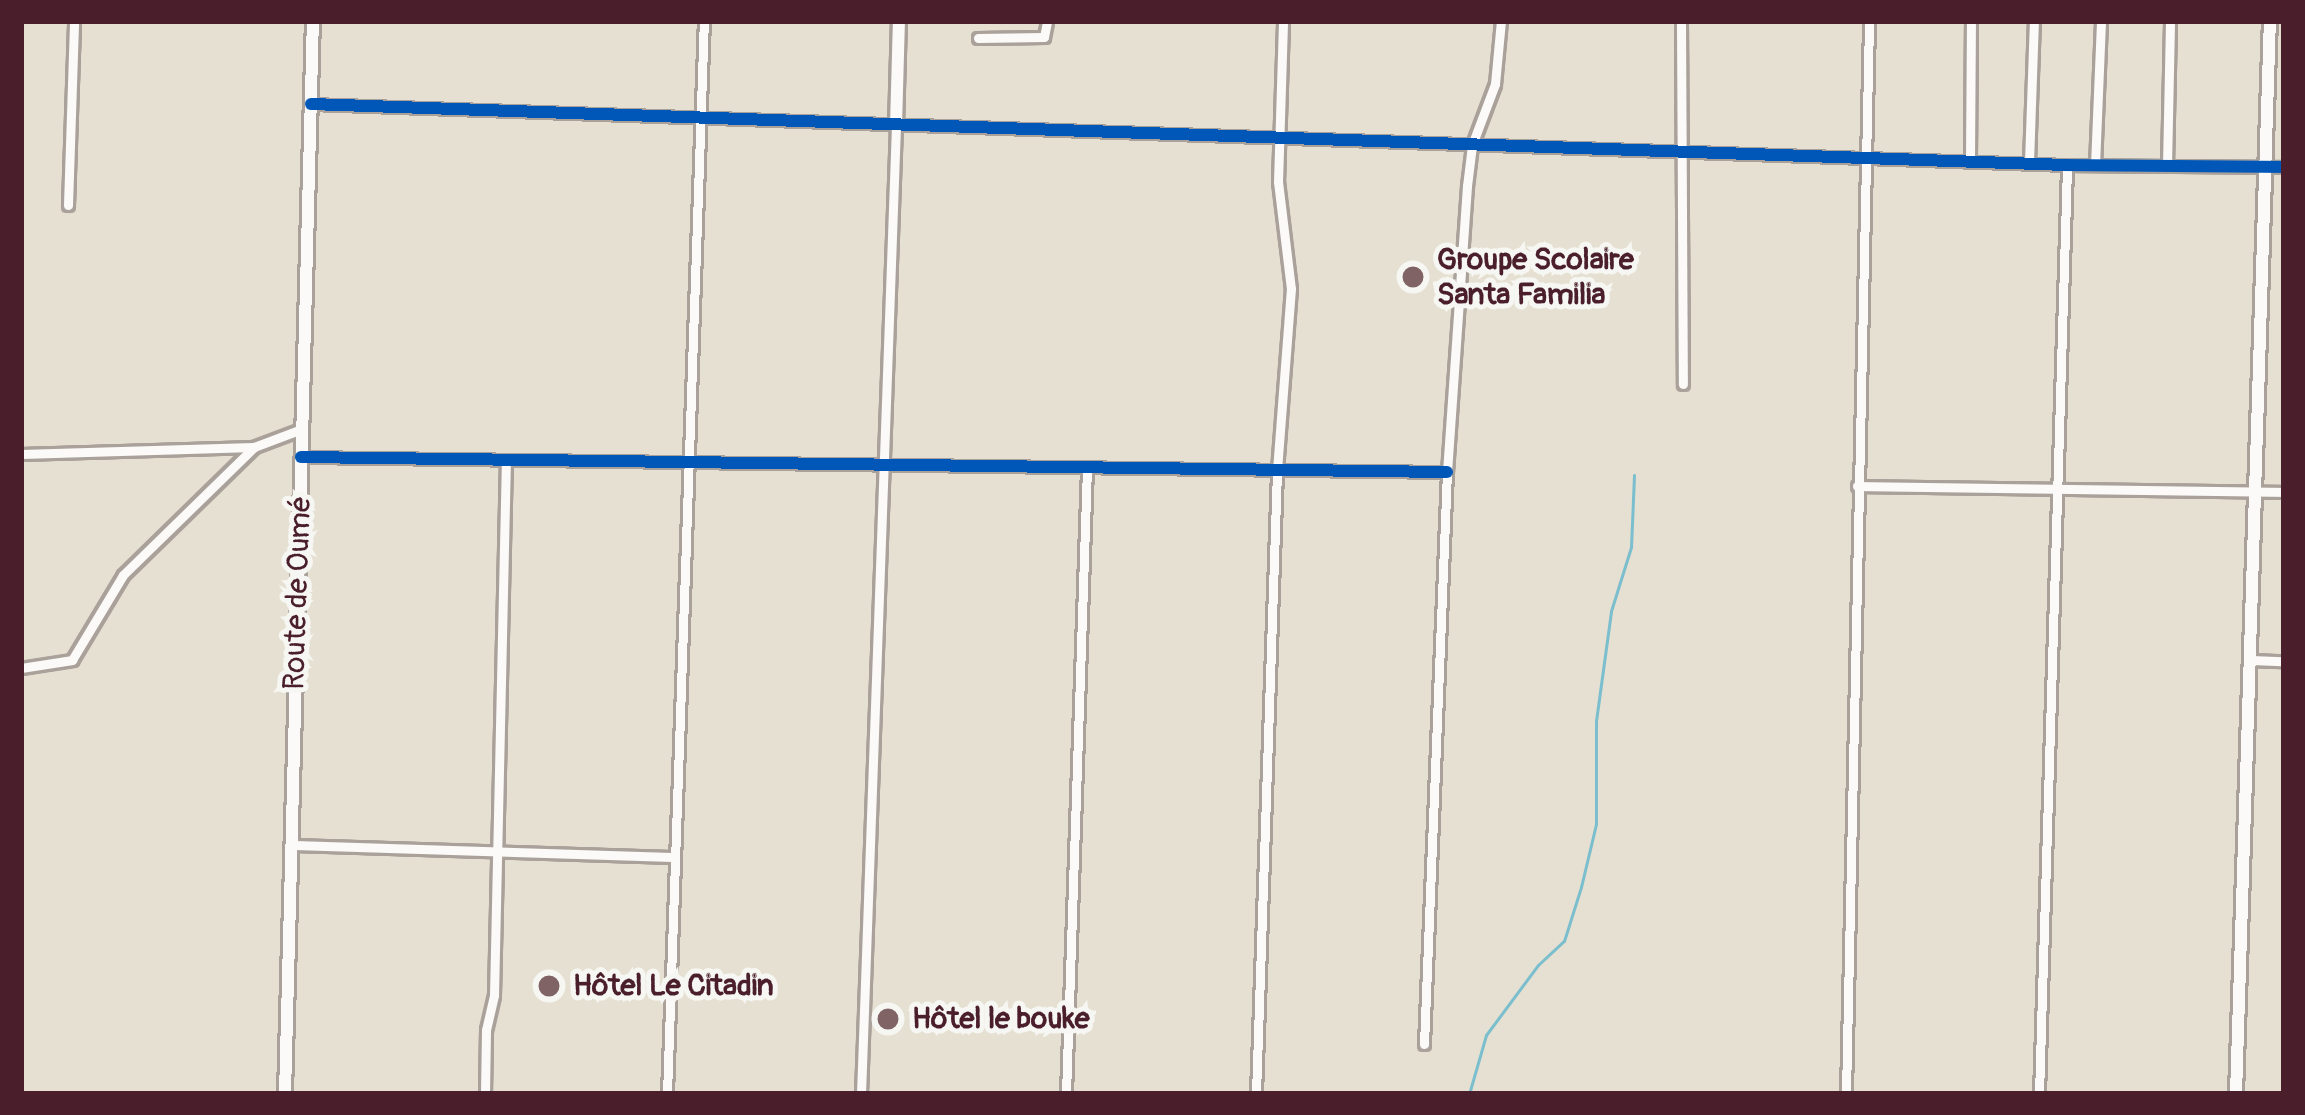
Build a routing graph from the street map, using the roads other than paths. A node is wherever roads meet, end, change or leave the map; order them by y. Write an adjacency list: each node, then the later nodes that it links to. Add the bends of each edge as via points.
1 (74, 21): 30 (street)
2 (313, 21): 16 (street, Route de Oumé)
3 (704, 21): 17 (street)
4 (899, 21): 18 (street)
5 (1047, 21): 15 (street, via 1044,37)
6 (1283, 21): 19 (street)
7 (1501, 21): 20 (street, via 1495,84)
8 (1681, 21): 21 (street)
9 (1869, 21): 22 (street)
10 (1971, 21): 23 (street)
11 (2035, 21): 24 (street)
12 (2101, 21): 26 (street)
13 (2170, 21): 27 (street)
14 (2270, 21): 28 (street)
15 (978, 38)
16 (311, 104): 17 (street); 32 (street, Route de Oumé)
17 (703, 120): 18 (street); 37 (street)
18 (896, 126): 19 (street); 38 (street)
19 (1279, 137): 20 (street); 40 (street, via 1291,290)
20 (1472, 145): 21 (street); 41 (street)
21 (1678, 149): 22 (street); 31 (street)
22 (1865, 154): 23 (street); 42 (street)
23 (1970, 160): 24 (street)
24 (2029, 162): 25 (street)
25 (2068, 165): 26 (street); 43 (street)
26 (2095, 165): 27 (street)
27 (2167, 166): 28 (street)
28 (2265, 167): 29 (street); 44 (street)
29 (2284, 167)
30 (68, 205)
31 (1683, 384)
32 (302, 429): 33 (street); 35 (street, Route de Oumé)
33 (254, 447): 34 (street); 48 (street, via 123,575 72,660)
34 (21, 454)
35 (302, 458): 36 (street); 49 (street, Route de Oumé)
36 (506, 460): 37 (street); 50 (street)
37 (690, 462): 38 (street); 51 (street)
38 (884, 465): 39 (street); 56 (street)
39 (1087, 467): 40 (street); 57 (street)
40 (1276, 470): 41 (street); 58 (street)
41 (1447, 472): 52 (street)
42 (1857, 486): 43 (street); 59 (street)
43 (2058, 489): 44 (street); 60 (street)
44 (2254, 492): 45 (street); 46 (street)
45 (2284, 492)
46 (2249, 660): 47 (street); 61 (street)
47 (2284, 661)
48 (21, 668)
49 (291, 845): 50 (street); 53 (street, Route de Oumé)
50 (498, 851): 51 (street); 54 (street)
51 (676, 856): 55 (street)
52 (1424, 1044)
53 (285, 1094)
54 (485, 1094)
55 (667, 1094)
56 (861, 1094)
57 (1066, 1094)
58 (1256, 1094)
59 (1846, 1094)
60 (2038, 1094)
61 (2236, 1094)

